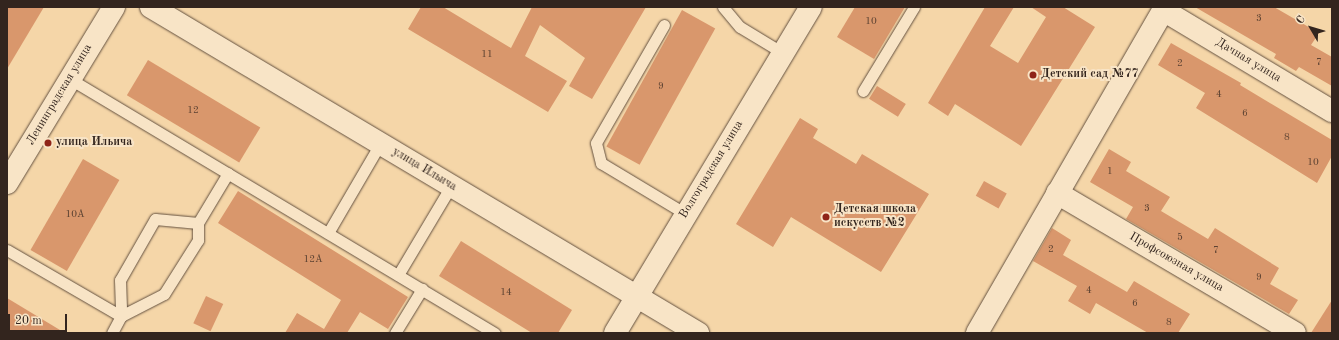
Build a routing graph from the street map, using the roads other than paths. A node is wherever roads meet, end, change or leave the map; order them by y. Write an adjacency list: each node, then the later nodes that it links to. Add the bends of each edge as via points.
1 (114, 7): 9 (street, Ленинградская улица)
2 (151, 7): 12 (street, улица Ильича)
3 (723, 7): 8 (lane, via 740,27)
4 (811, 7): 8 (street, Волгоградская улица)
5 (914, 7): 10 (lane)
6 (1164, 9): 11 (street, Дачная улица); 16 (street)
7 (664, 25): 17 (lane, via 596,143 601,163)
8 (783, 53): 17 (street, Волгоградская улица)
9 (70, 79): 13 (lane); 14 (street, Ленинградская улица)
10 (863, 91)
11 (1332, 111)
12 (380, 144): 15 (street, улица Ильича); 19 (lane)
13 (228, 173): 18 (lane); 19 (lane)
14 (7, 183)
15 (451, 186): 21 (lane); 23 (street, улица Ильича)
16 (1057, 193): 30 (street); 31 (street, Профсоюзная улица)
17 (686, 214): 23 (street, Волгоградская улица)
18 (198, 223): 24 (lane, via 198,240 164,294); 24 (lane, via 155,219 120,280)
19 (328, 233): 21 (lane)
20 (7, 250): 24 (lane)
21 (398, 275): 22 (lane)
22 (422, 289): 26 (lane); 27 (lane)
23 (636, 296): 28 (street, Волгоградская улица); 29 (street, улица Ильича)
24 (121, 316): 25 (lane)
25 (112, 333)
26 (395, 333)
27 (495, 333)
28 (614, 333)
29 (698, 333)
30 (976, 333)
31 (1295, 333)

